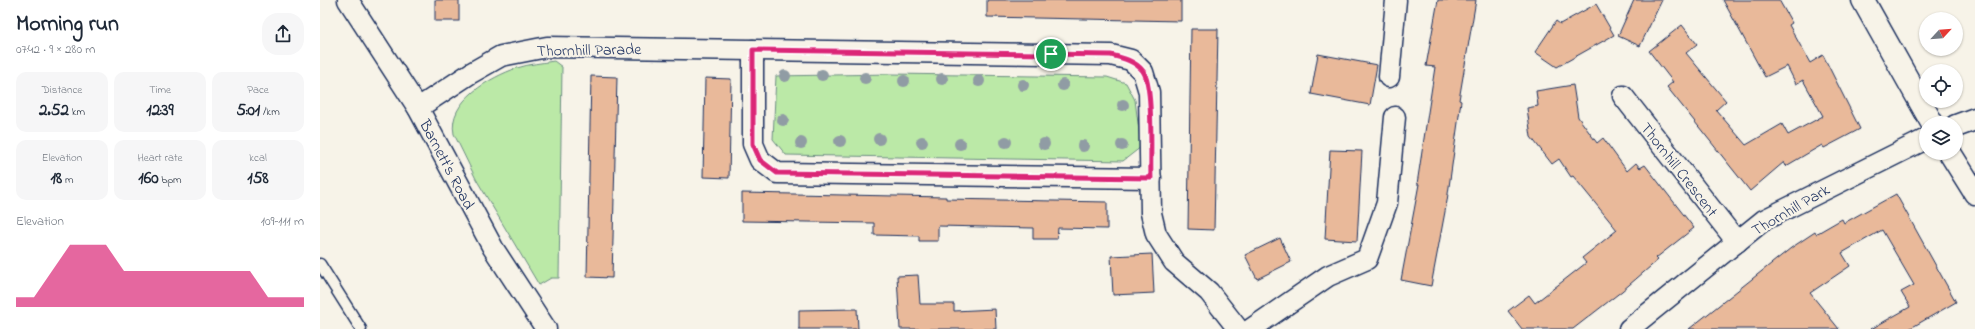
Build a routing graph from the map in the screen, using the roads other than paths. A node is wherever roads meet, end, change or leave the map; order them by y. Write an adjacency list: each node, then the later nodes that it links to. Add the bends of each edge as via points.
1 (348, 0): 7 (street, Barnett's Road)
2 (1396, 0): 5 (street)
3 (1863, 0): 8 (main road)
4 (753, 50): 7 (street, Thornhill Parade, via 547,47 501,56); 14 (street, Thornhill Parade, via 1111,55 1131,60 1143,72 1149,92); 14 (street, via 753,144 760,160 777,173)
5 (1389, 77)
6 (1623, 96): 16 (street, Thornhill Crescent)
7 (418, 108): 19 (street, Barnett's Road, via 493,248)
8 (1928, 116)
9 (1395, 118): 21 (street, via 1387,203 1367,259 1328,276)
10 (1975, 119): 11 (main road)
11 (1963, 123)
12 (1919, 142): 16 (street, Thornhill Park, via 1764,220)
13 (1954, 160): 15 (main road)
14 (1151, 178): 20 (street, Thornhill Parade, via 1151,213 1156,234 1174,262 1209,292)
15 (1975, 192)
16 (1737, 242): 22 (street, Thornhill Park)
17 (320, 264): 18 (lane)
18 (361, 329)
19 (546, 329)
20 (1238, 329)
21 (1251, 329)
22 (1629, 329)

